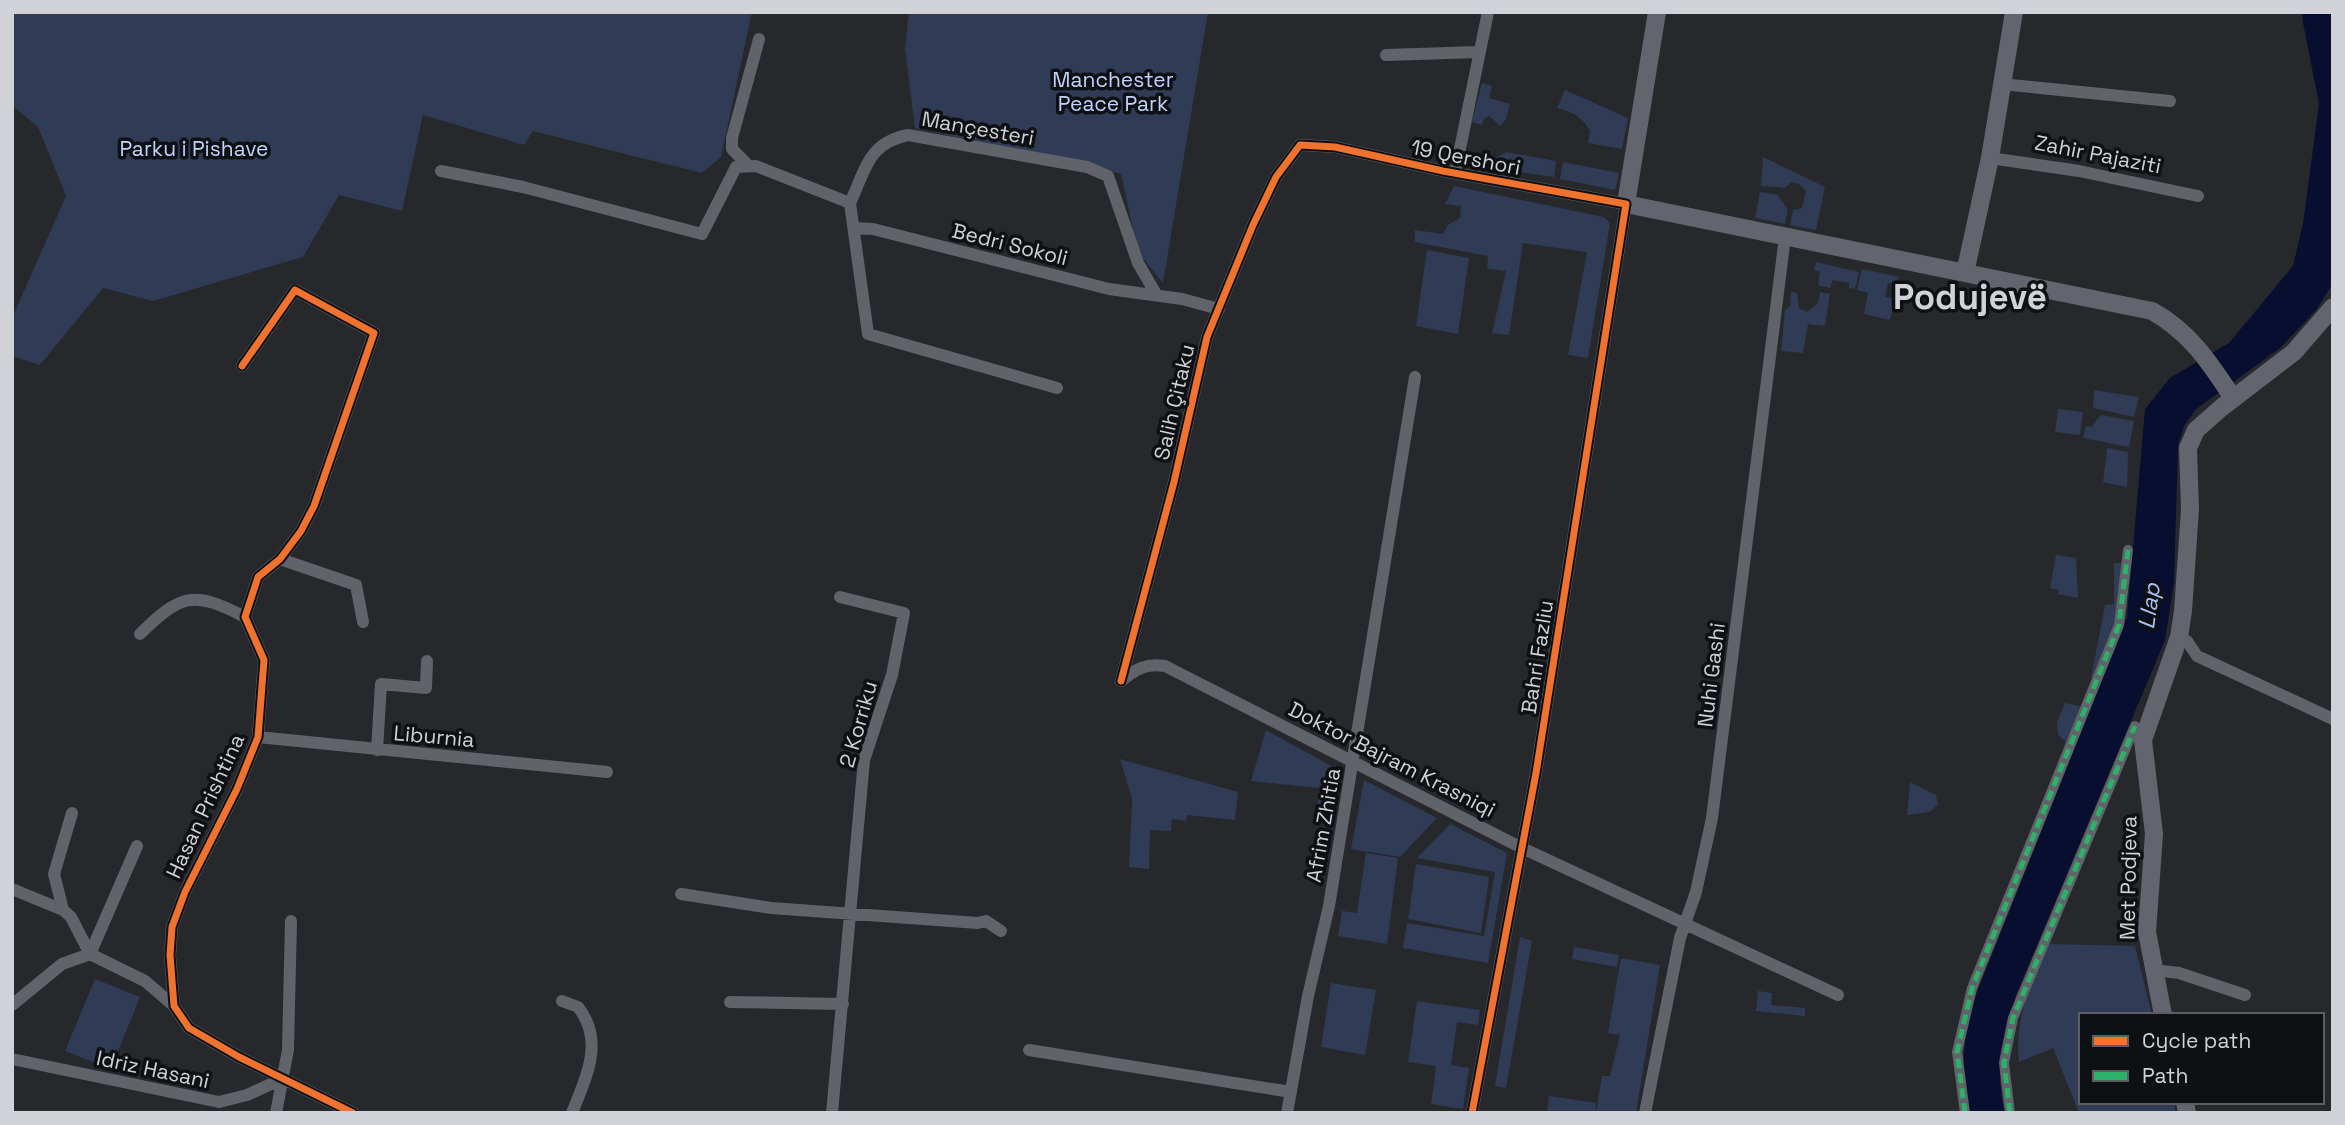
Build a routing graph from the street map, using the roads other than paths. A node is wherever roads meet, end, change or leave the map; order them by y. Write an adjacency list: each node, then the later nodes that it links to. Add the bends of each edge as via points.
1 (1488, 12): 5 (street)
2 (1657, 12): 16 (main road)
3 (2014, 12): 7 (main road)
4 (759, 39): 11 (street, via 732,138 732,149)
5 (1478, 52): 6 (street); 13 (street)
6 (1386, 55)
7 (2001, 84): 8 (street); 10 (main road)
8 (2170, 101)
9 (1300, 145): 13 (street, 19 Qershori, via 1325,145); 22 (street, Salih Çitaku, via 1276,177 1252,225)
10 (1990, 158): 14 (street, Zahir Pajaziti); 19 (main road)
11 (749, 166): 12 (street, via 736,167 702,234 523,187); 15 (street)
12 (441, 171)
13 (1455, 173): 16 (street, 19 Qershori)
14 (2198, 196)
15 (850, 203): 17 (street); 20 (street, Mançesteri, via 878,147 888,139 908,135 1087,167 1108,176 1138,263)
16 (1626, 205): 18 (main road, 19 Qershori); 44 (street, Bahri Fazliu)
17 (854, 228): 20 (street, Bedri Sokoli, via 1109,289); 25 (street, via 868,334)
18 (1785, 237): 19 (main road, 19 Qershori); 50 (street, Nuhi Gashi, via 1712,818)
19 (1965, 273): 26 (main road, 19 Qershori, via 2152,311 2182,330)
20 (1156, 294): 22 (street)
21 (2333, 307): 26 (main road, Met Podjeva, via 2294,352)
22 (1219, 309): 35 (street, Salih Çitaku, via 1192,392 1174,482)
23 (242, 366): 28 (street, via 295,290 374,334 314,506)
24 (1415, 377): 40 (street, Afrim Zhitia)
25 (1057, 388)
26 (2229, 393): 33 (main road, Met Podjeva, via 2196,430 2188,448 2187,580)
27 (2128, 550): 73 (street, via 2119,625 1972,988 1957,1052)
28 (280, 559): 30 (street, via 258,577); 31 (street, via 356,584)
29 (840, 597): 48 (street, 2 Korriku, via 904,613 892,675 864,760)
30 (245, 617): 32 (street, via 212,600 182,601); 38 (street, Hasan Prishtina, via 264,660)
31 (363, 622)
32 (140, 634)
33 (2179, 637): 36 (street, via 2197,656); 53 (main road, Met Podjeva, via 2143,740 2153,809 2147,932)
34 (427, 661): 39 (street, via 426,688 381,684)
35 (1121, 681): 40 (street, Doktor Bajram Krasniqi, via 1138,668 1165,666)
36 (2333, 719)
37 (2135, 726): 74 (street, via 2013,1018 2004,1063)
38 (258, 737): 39 (street, Liburnia); 60 (street, Hasan Prishtina, via 172,927)
39 (377, 750): 41 (street, Liburnia)
40 (1353, 763): 44 (street, Doktor Bajram Krasniqi); 65 (street, Afrim Zhitia)
41 (607, 772)
42 (72, 813): 47 (street, via 54,874)
43 (137, 846): 52 (street)
44 (1522, 848): 50 (street, Doktor Bajram Krasniqi); 71 (street, Bahri Fazliu)
45 (12, 890): 47 (street)
46 (681, 894): 48 (street, via 771,908)
47 (63, 910): 52 (street)
48 (849, 912): 51 (street, via 986,921); 58 (street, 2 Korriku)
49 (291, 922): 64 (street, via 288,1050)
50 (1686, 922): 54 (street, Doktor Bajram Krasniqi); 72 (street, Nuhi Gashi)
51 (1001, 931)
52 (90, 954): 59 (street, via 62,964); 60 (street, via 145,981)
53 (2152, 970): 55 (street, via 2179,973); 61 (main road, Met Podjeva)
54 (1838, 995)
55 (2245, 995)
56 (562, 1001): 68 (street, via 578,1007 593,1032 590,1068)
57 (730, 1002): 58 (street)
58 (843, 1004): 69 (street, 2 Korriku)
59 (12, 1005)
60 (174, 1006): 64 (street, via 188,1028)
61 (2163, 1013)
62 (1029, 1050): 65 (street)
63 (12, 1059): 64 (street, Idriz Hasani, via 219,1102)
64 (282, 1079): 66 (street); 67 (street)
65 (1290, 1092): 70 (street, Afrim Zhitia)
66 (276, 1113)
67 (352, 1113)
68 (572, 1113)
69 (832, 1113)
70 (1287, 1113)
71 (1472, 1113)
72 (1645, 1113)
73 (1965, 1113)
74 (2010, 1113)

